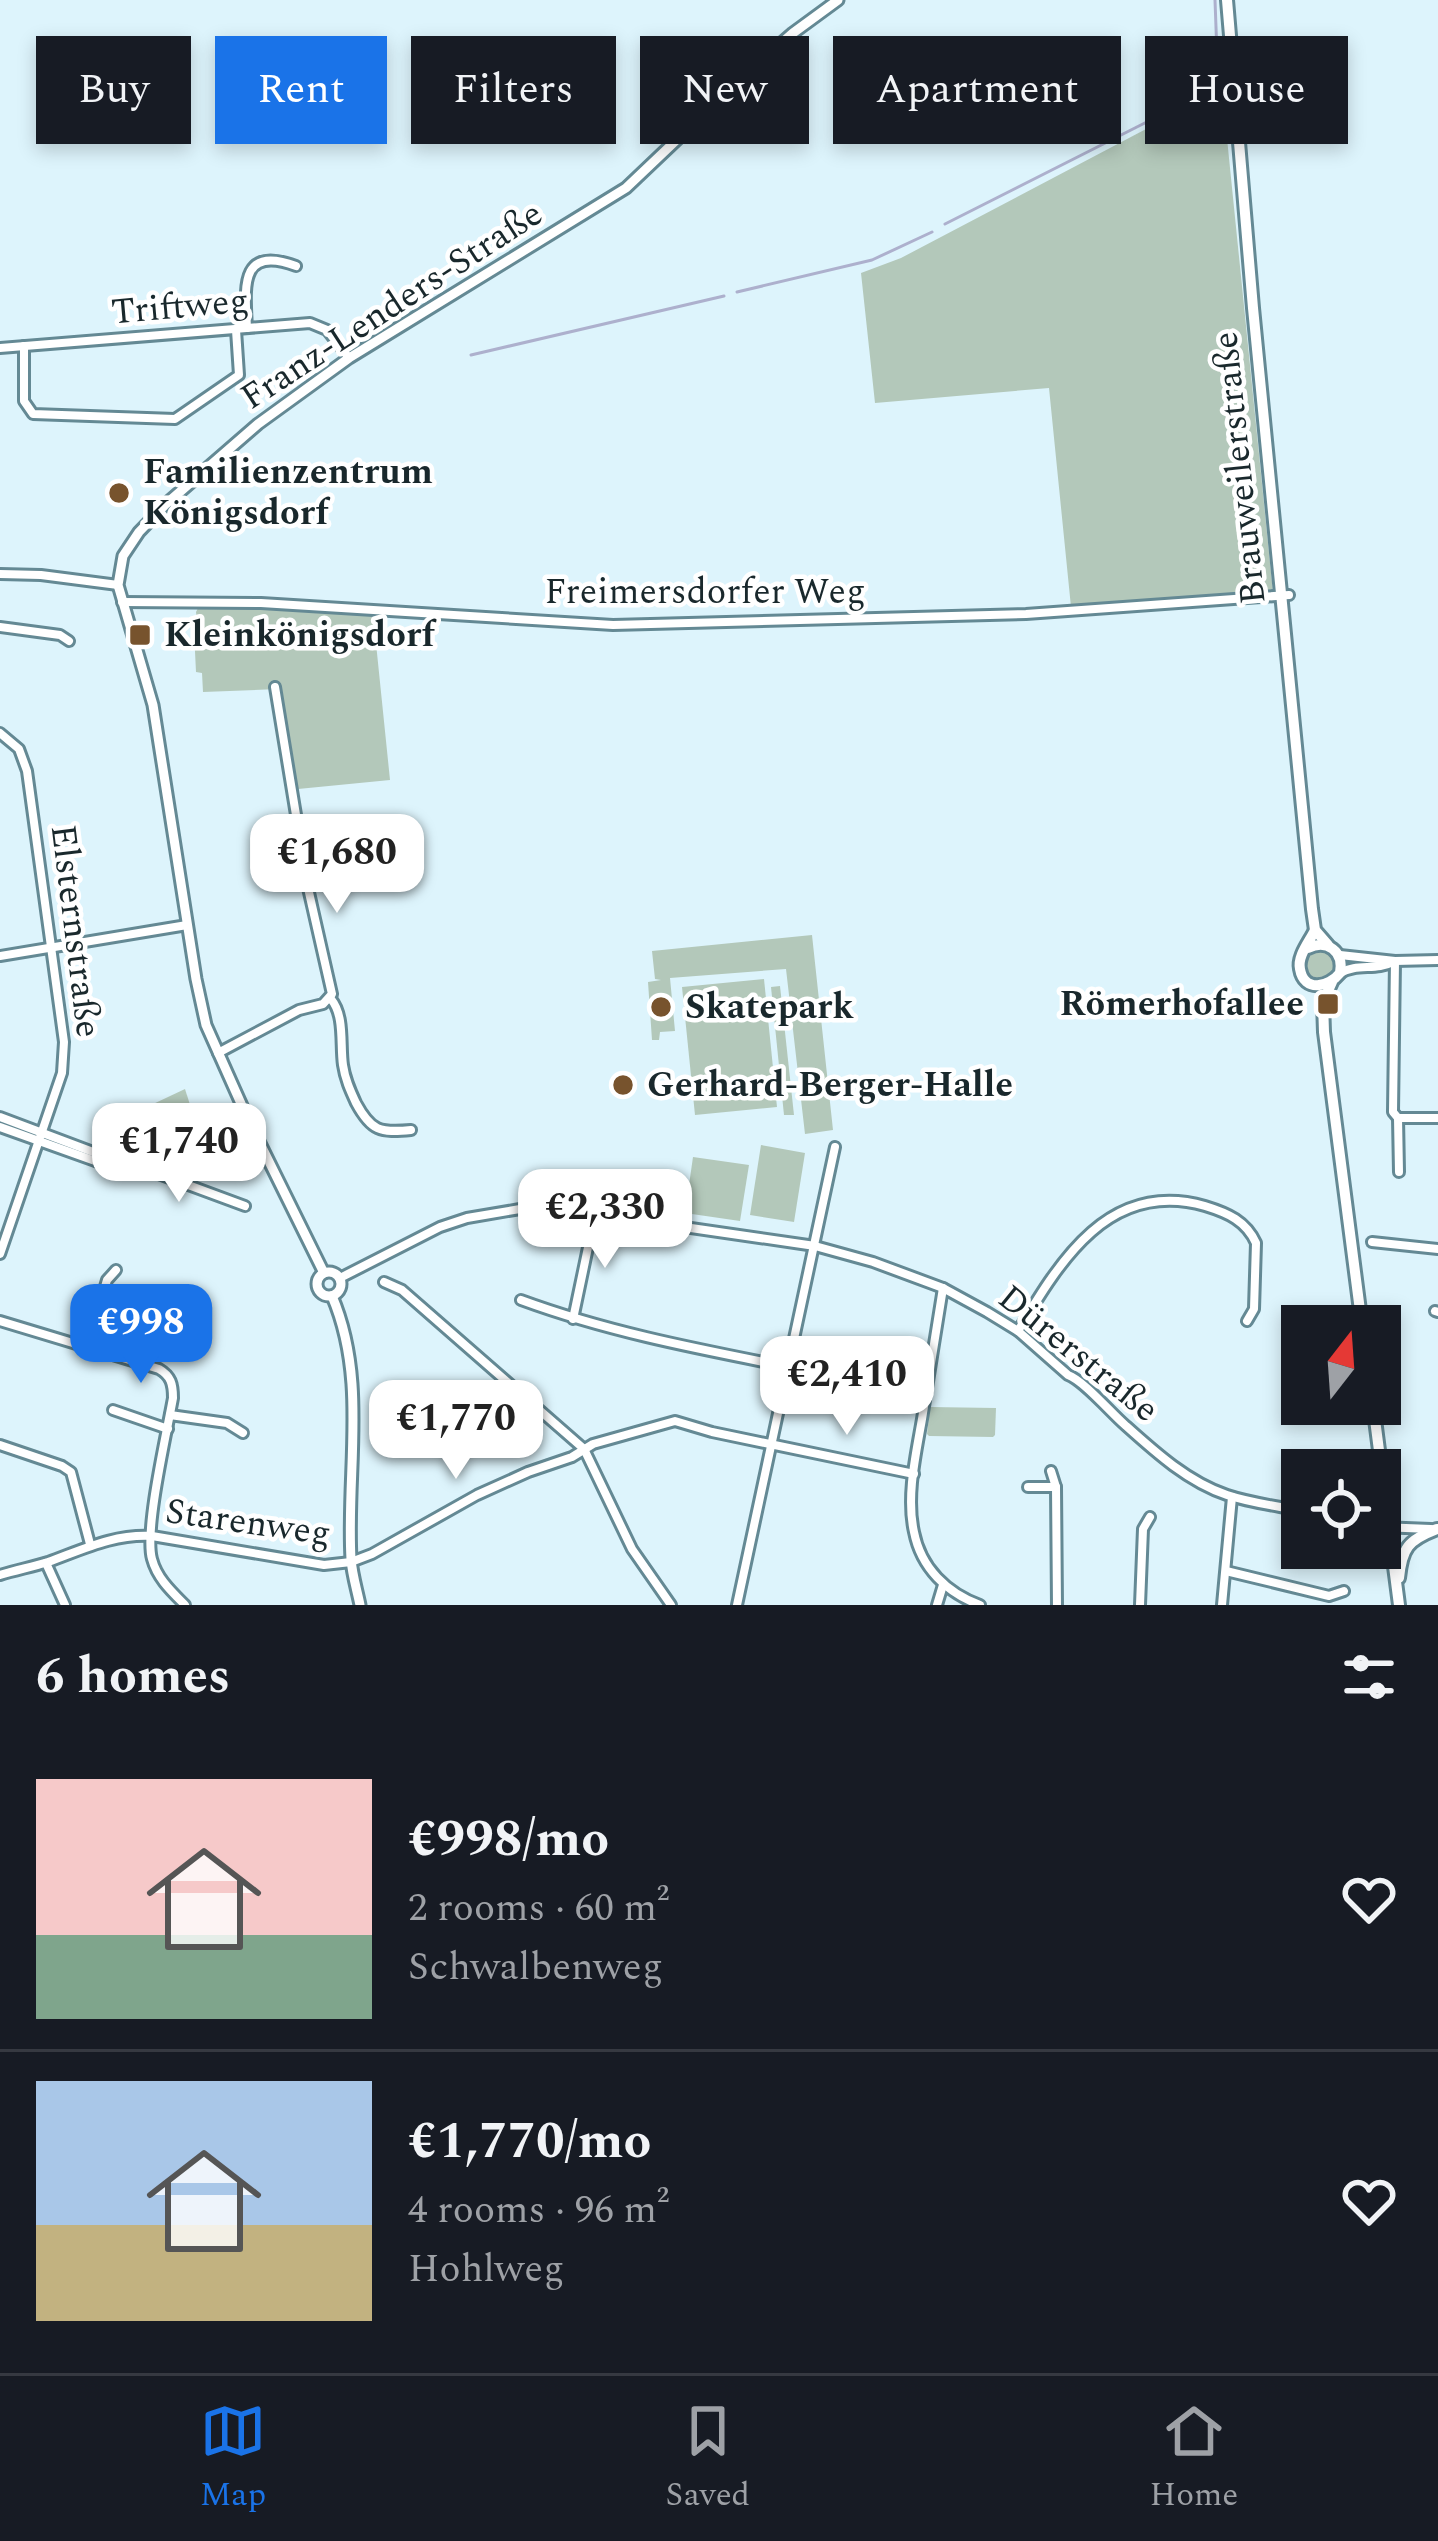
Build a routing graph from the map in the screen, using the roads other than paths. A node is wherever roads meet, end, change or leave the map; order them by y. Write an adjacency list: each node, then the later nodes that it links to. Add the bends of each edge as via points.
1 (838, 0): 8 (street, Franz-Lenders-Straße, via 626,188)
2 (1227, 0): 11 (main road, Brauweilerstraße)
3 (296, 266): 4 (street, via 269,261 248,271)
4 (247, 328): 5 (street, Triftweg); 8 (street, Triftweg, via 318,325)
5 (236, 331): 6 (street, Triftweg); 6 (street, via 236,379 175,419 33,414 24,401)
6 (24, 346): 7 (street, Triftweg)
7 (0, 348)
8 (349, 358): 10 (street, Franz-Lenders-Straße, via 166,505 127,546)
9 (0, 574): 10 (street)
10 (118, 585): 12 (street)
11 (1286, 595): 12 (street, Freimersdorfer Weg, via 1026,614 613,625); 18 (main road, Brauweilerstraße)
12 (121, 602): 17 (street, via 153,705)
13 (0, 626): 14 (street)
14 (69, 640)
15 (274, 687): 27 (street)
16 (0, 733): 19 (street, Elsternstraße, via 24,758)
17 (187, 925): 19 (street); 29 (street)
18 (1316, 930): 20 (main road, Brauweilerstraße); 21 (main road)
19 (52, 946): 22 (street); 35 (street, Elsternstraße, via 64,1049)
20 (1308, 948): 21 (main road); 26 (main road, via 1299,965)
21 (1333, 950): 24 (street); 25 (main road)
22 (0, 956)
23 (1438, 960): 24 (street)
24 (1395, 961): 25 (street); 31 (street)
25 (1336, 978): 26 (main road); 28 (main road)
26 (1312, 984): 28 (main road)
27 (331, 999): 29 (street); 34 (street, via 348,1087 363,1116 374,1128)
28 (1323, 1002): 53 (main road)
29 (217, 1054): 47 (street)
30 (0, 1117): 35 (street)
31 (1398, 1118): 32 (street); 39 (street)
32 (1438, 1118)
33 (0, 1127): 36 (street)
34 (411, 1130)
35 (42, 1132): 36 (street, Elsternstraße); 38 (street)
36 (38, 1143): 38 (street); 45 (street, Elsternstraße)
37 (835, 1147): 43 (street)
38 (124, 1164): 40 (street)
39 (1399, 1172)
40 (245, 1206)
41 (595, 1214): 43 (street, Dürerstraße); 48 (street, Dürerstraße, via 520,1209 467,1218); 54 (street)
42 (1372, 1242): 44 (street)
43 (815, 1246): 50 (street, Dürerstraße); 59 (street)
44 (1438, 1250)
45 (0, 1254)
46 (116, 1270): 58 (street)
47 (324, 1273): 48 (street); 51 (street, via 318,1290)
48 (340, 1278): 51 (street)
49 (384, 1282): 66 (street)
50 (943, 1288): 57 (street, Dürerstraße); 68 (street)
51 (332, 1296): 79 (street, via 352,1369)
52 (521, 1300): 54 (street)
53 (1359, 1305)
54 (573, 1319): 59 (street)
55 (0, 1321): 58 (street)
56 (1247, 1321): 57 (street, via 1252,1234 1219,1210 1171,1201 1128,1209 1088,1233)
57 (1018, 1331): 71 (street, Dürerstraße, via 1180,1471)
58 (86, 1347): 61 (street, via 167,1374)
59 (789, 1367): 65 (street)
60 (113, 1409): 62 (street)
61 (170, 1415): 62 (street); 63 (street)
62 (168, 1429): 76 (street)
63 (243, 1433)
64 (0, 1444): 77 (street, via 71,1472)
65 (772, 1444): 66 (street, via 675,1421); 68 (street); 90 (street)
66 (584, 1449): 79 (street); 86 (street)
67 (1051, 1471): 70 (street)
68 (914, 1474): 83 (street, via 914,1536)
69 (1028, 1487): 70 (street)
70 (1056, 1487): 93 (street)
71 (1232, 1497): 72 (street, Dürerstraße); 81 (street)
72 (1281, 1507)
73 (1150, 1517): 94 (street)
74 (1401, 1528): 75 (street)
75 (1437, 1529): 85 (main road, via 1406,1547)
76 (152, 1536): 77 (street, Starenweg); 79 (street, Starenweg, via 324,1565); 88 (street, via 158,1573)
77 (90, 1544): 78 (street, Starenweg)
78 (46, 1562): 82 (street, Starenweg); 87 (street)
79 (351, 1562): 89 (street)
80 (1392, 1569): 85 (main road)
81 (1226, 1571): 84 (street, via 1330,1596); 95 (street)
82 (0, 1575)
83 (943, 1585): 91 (street); 92 (street)
84 (1344, 1591)
85 (1398, 1599)
86 (666, 1603)
87 (65, 1605)
88 (184, 1605)
89 (360, 1605)
90 (737, 1605)
91 (937, 1605)
92 (980, 1605)
93 (1057, 1605)
94 (1140, 1605)
95 (1222, 1605)

